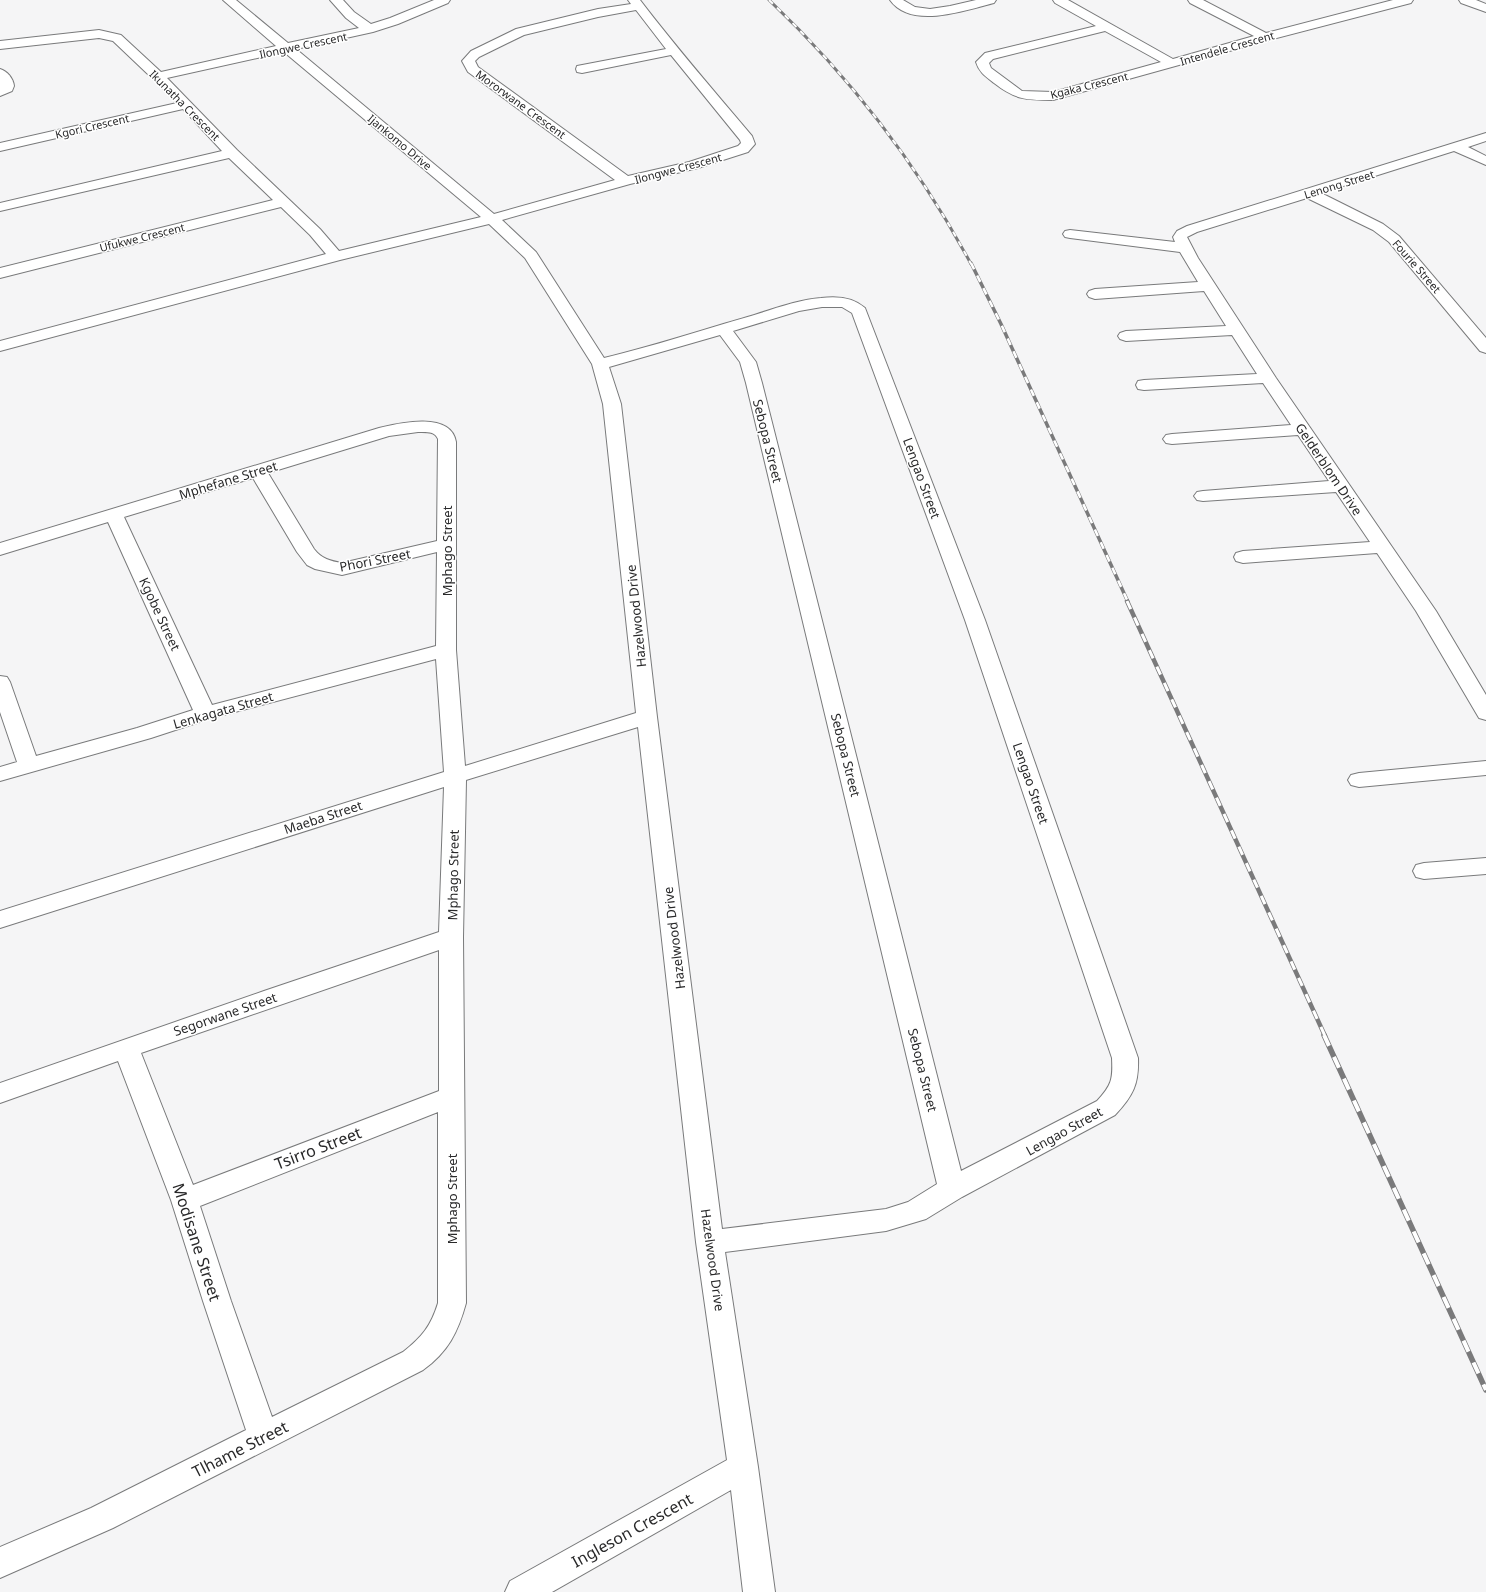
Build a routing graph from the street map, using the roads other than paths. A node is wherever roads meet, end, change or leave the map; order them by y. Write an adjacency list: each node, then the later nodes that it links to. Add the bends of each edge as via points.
1 (229, 0): 16 (street, Ijankomo Drive)
2 (336, 0): 13 (street, via 350,15)
3 (444, 0): 13 (street, Ilongwe Crescent)
4 (896, 0): 5 (street, via 911,10 926,13)
5 (990, 0)
6 (1059, 0): 12 (street, Intendele Crescent)
7 (1194, 0): 14 (street)
8 (1407, 0): 14 (street, Intendele Crescent)
9 (1465, 0): 11 (street)
10 (636, 3): 17 (street, Ilongwe Crescent); 29 (street, Mororwane Crescent, via 520,32 475,54 468,61 473,69)
11 (1486, 8)
12 (1106, 27): 18 (street, Intendele Crescent); 18 (street, Kgaka Crescent, via 989,56 982,62 982,66 1019,94 1045,96 1065,94)
13 (369, 29): 16 (street, Ilongwe Crescent)
14 (1265, 37): 18 (street, Intendele Crescent)
15 (0, 45): 21 (street, Ikunatha Crescent, via 106,34 121,41)
16 (287, 48): 21 (street, Ilongwe Crescent); 33 (street, Ijankomo Drive)
17 (674, 51): 19 (street); 29 (street, Ilongwe Crescent, via 748,144 743,149 724,156)
18 (1171, 63)
19 (582, 69)
20 (0, 73): 22 (street, via 8,84 7,88)
21 (158, 76): 23 (street, Ikunatha Crescent)
22 (0, 92)
23 (184, 105): 25 (street, Kgori Crescent); 27 (street, Ikunatha Crescent)
24 (1486, 137): 26 (street, Lenong Street)
25 (0, 147)
26 (1456, 147): 28 (street); 30 (street, Lenong Street)
27 (232, 153): 31 (street, Ikunatha Crescent); 32 (street)
28 (1486, 161)
29 (626, 181): 33 (street, Ilongwe Crescent)
30 (1309, 193): 35 (street, Lenong Street, via 1192,229 1180,237); 45 (street, Fourie Street, via 1378,227 1394,239)
31 (284, 202): 36 (street, Ikunatha Crescent); 37 (street, Ufukwe Crescent)
32 (0, 207)
33 (491, 219): 36 (street); 40 (street, Ijankomo Drive, via 531,255)
34 (1070, 234): 35 (street)
35 (1185, 248): 38 (street, Gelderblom Drive)
36 (336, 256): 44 (street)
37 (0, 272)
38 (1208, 286): 39 (street); 42 (street, Gelderblom Drive)
39 (1095, 294)
40 (556, 297): 46 (street, Hazelwood Drive)
41 (723, 329): 46 (street, Lengao Street); 77 (street, Sebopa Street, via 748,362 754,383); 77 (street, Lengao Street, via 818,303 843,302 859,311 975,620 1126,1058 1127,1076 1122,1091 1106,1108)
42 (1237, 330): 43 (street); 47 (street, Gelderblom Drive)
43 (1126, 336)
44 (0, 346)
45 (1486, 348)
46 (600, 364): 64 (street, Hazelwood Drive, via 612,404)
47 (1268, 378): 48 (street); 49 (street, Gelderblom Drive)
48 (1144, 385)
49 (1303, 429): 50 (street); 53 (street, Gelderblom Drive)
50 (1172, 439)
51 (447, 446): 52 (street, Mphefane Street, via 446,436 440,430 421,426 404,428); 56 (street, Mphago Street)
52 (258, 471): 55 (street, Mphefane Street); 56 (street, Phori Street, via 306,552 322,565 342,569)
53 (1341, 486): 54 (street); 57 (street, Gelderblom Drive)
54 (1203, 496)
55 (114, 515): 58 (street, Mphefane Street); 62 (street, Kgobe Street)
56 (447, 544): 60 (street, Mphago Street)
57 (1382, 547): 59 (street); 63 (street, Gelderblom Drive, via 1426,611)
58 (0, 549)
59 (1243, 557)
60 (446, 650): 62 (street, Lenkagata Street); 68 (street, Mphago Street)
61 (0, 682): 65 (street)
62 (205, 713): 65 (street, Lenkagata Street)
63 (1486, 714)
64 (647, 717): 68 (street, Maeba Street); 79 (street, Hazelwood Drive)
65 (29, 766): 67 (street, Lenkagata Street)
66 (1486, 768): 69 (street)
67 (0, 774)
68 (455, 776): 72 (street, Maeba Street); 73 (street, Mphago Street)
69 (1359, 780)
70 (1486, 866): 71 (street)
71 (1424, 871)
72 (0, 920)
73 (451, 937): 74 (street, Segorwane Street); 76 (street, Mphago Street)
74 (126, 1048): 75 (street, Segorwane Street); 78 (street, Modisane Street)
75 (0, 1093)
76 (452, 1096): 78 (street, Tsirro Street); 80 (street, Mphago Street)
77 (952, 1189): 79 (street, Lengao Street, via 916,1211 886,1220)
78 (185, 1200): 81 (street, Modisane Street)
79 (710, 1242): 82 (street, Hazelwood Drive)
80 (452, 1303): 81 (street, Tlhame Street, via 439,1337 428,1350 413,1361)
81 (264, 1437): 83 (street, Tlhame Street, via 102,1518)
82 (744, 1467): 84 (street, Ingleson Crescent); 85 (street, Hazelwood Drive)
83 (0, 1564)
84 (521, 1592)
85 (758, 1592)

